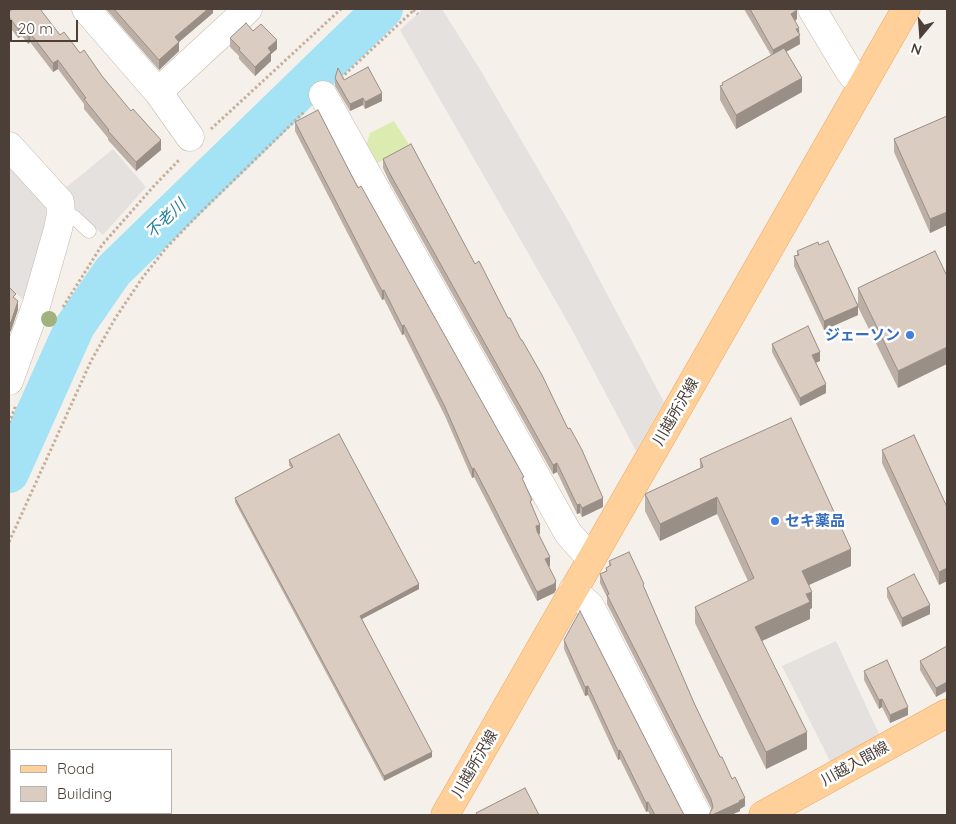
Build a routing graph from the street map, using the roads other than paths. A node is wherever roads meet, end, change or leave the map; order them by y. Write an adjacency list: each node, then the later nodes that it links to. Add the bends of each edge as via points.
1 (86, 9): 6 (street)
2 (248, 9): 6 (street)
3 (812, 9): 5 (street, via 848,69)
4 (906, 9): 5 (main road, 川越所沢線)
5 (863, 83): 13 (main road, 川越所沢線)
6 (158, 92): 8 (street)
7 (323, 95): 13 (street, via 568,533)
8 (195, 140)
9 (9, 146): 10 (street, via 60,202)
10 (60, 214): 11 (lane, via 74,217); 12 (street, via 36,306)
11 (89, 231)
12 (11, 367)
13 (591, 559): 14 (main road, 川越所沢線)
14 (573, 590): 16 (main road, 川越所沢線); 17 (street, via 590,606)
15 (945, 719): 18 (main road, 川越入間線)
16 (445, 815)
17 (697, 815)
18 (763, 815)

